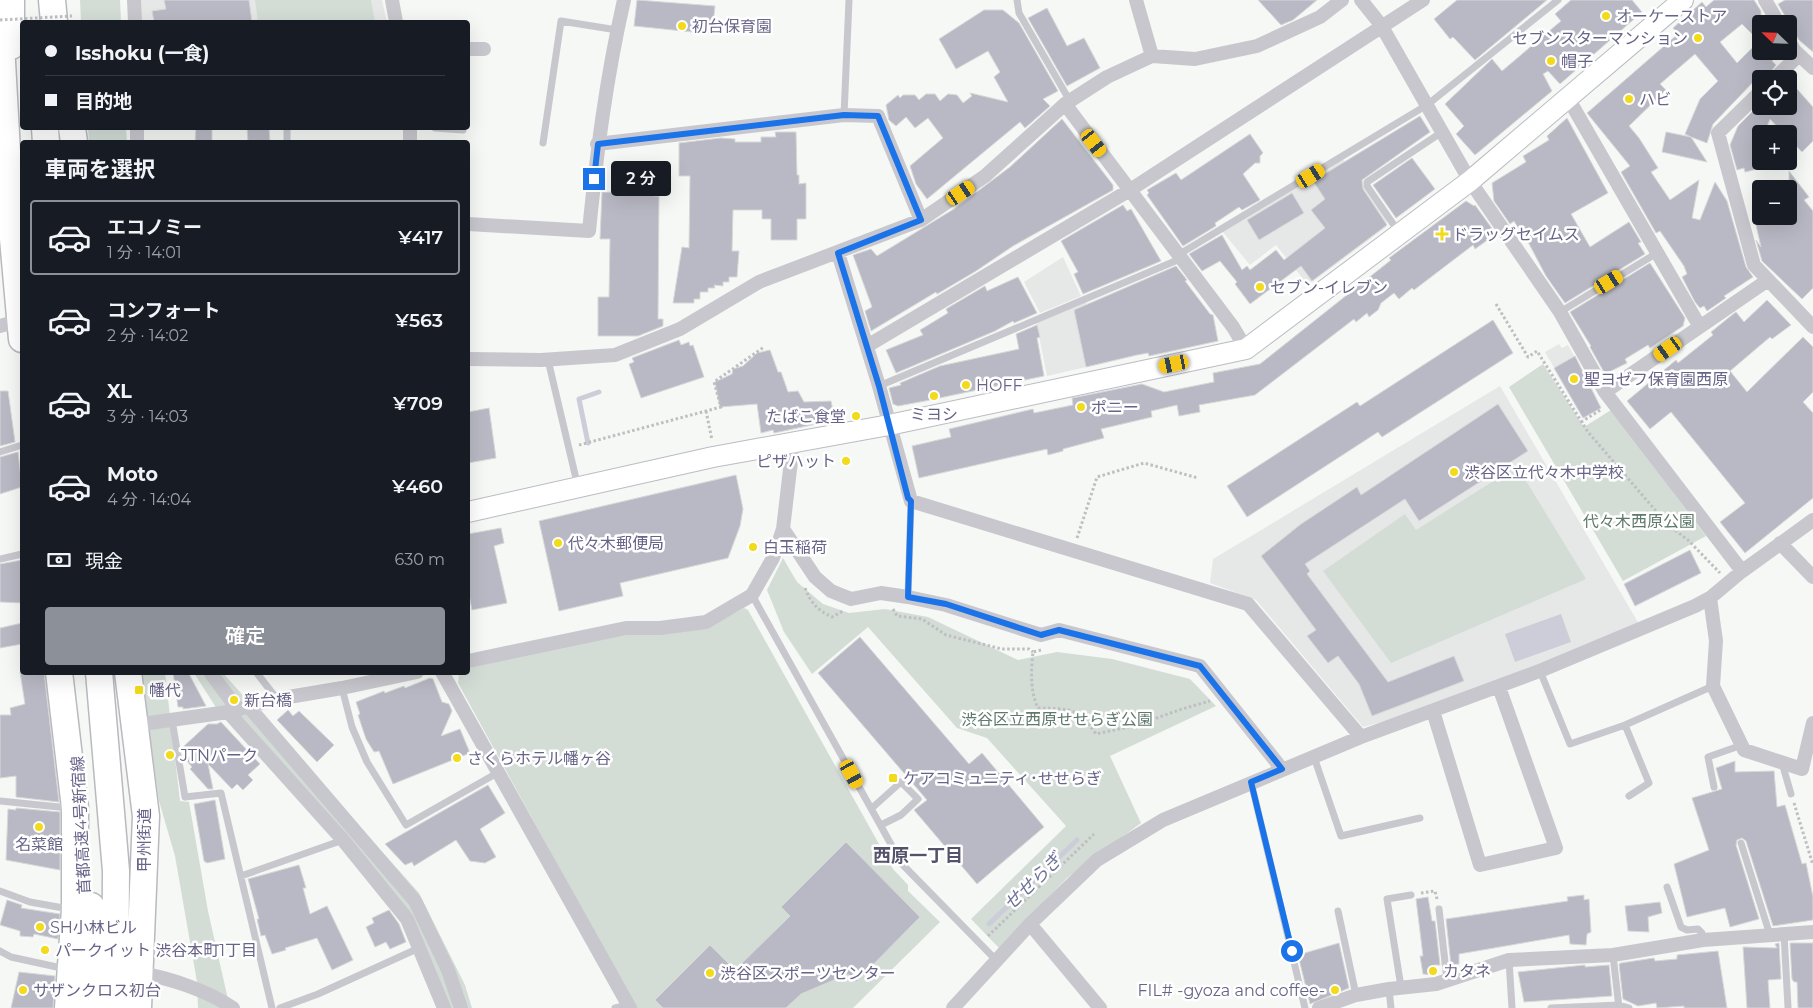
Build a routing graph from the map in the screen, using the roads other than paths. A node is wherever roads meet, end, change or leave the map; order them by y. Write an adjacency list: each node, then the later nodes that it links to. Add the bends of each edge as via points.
1 (11, 0): 43 (highway)
2 (19, 0): 19 (highway)
3 (35, 0): 20 (highway)
4 (52, 0): 17 (highway)
5 (134, 0): 21 (street)
6 (392, 0): 22 (street)
7 (624, 0): 25 (street)
8 (849, 0): 37 (lane)
9 (1017, 0): 34 (lane, via 1019,13 1067,96)
10 (1136, 0): 29 (street)
11 (1342, 0): 29 (street, via 1320,17 1257,46 1195,59)
12 (1361, 0): 23 (street)
13 (1423, 0): 23 (street)
14 (1558, 0): 35 (lane)
15 (1683, 0): 32 (street)
16 (1765, 0): 18 (street)
17 (63, 15)
18 (1774, 15)
19 (21, 20)
20 (36, 20)
21 (135, 20)
22 (396, 20)
23 (1381, 25): 35 (street); 42 (street)
24 (0, 26): 36 (highway)
25 (617, 30): 39 (lane, via 561,21); 40 (street)
26 (470, 49): 27 (street)
27 (484, 49)
28 (1799, 55): 30 (street); 31 (street)
29 (1152, 56): 34 (street, via 1107,77)
30 (1813, 68)
31 (1783, 70)
32 (1568, 98): 41 (street); 49 (street)
33 (1752, 100): 51 (street, via 1718,134 1754,265)
34 (1065, 104): 42 (street); 45 (street, via 985,176)
35 (1427, 105): 38 (street); 50 (lane)
36 (2, 112): 44 (highway)
37 (844, 115): 40 (street); 45 (street, via 878,116)
38 (1442, 132): 41 (street); 47 (lane, via 1367,182)
39 (543, 143)
40 (598, 144): 46 (street, via 589,231)
41 (1470, 180): 47 (street); 52 (street)
42 (1130, 190): 50 (street); 56 (street)
43 (20, 200)
44 (5, 206): 55 (highway)
45 (921, 220): 48 (street)
46 (470, 224)
47 (1401, 235): 57 (street)
48 (838, 253): 56 (street); 59 (street, via 759,282 680,329 615,355)
49 (1657, 253): 52 (lane); 53 (street)
50 (1179, 257): 57 (street); 60 (lane)
51 (1768, 280): 53 (street); 54 (street)
52 (1560, 312): 61 (street)
53 (1700, 327): 61 (street)
54 (1813, 327)
55 (14, 328)
56 (867, 346): 60 (street)
57 (1246, 349): 62 (street)
58 (470, 359): 59 (street)
59 (548, 360): 66 (lane)
60 (879, 386): 62 (street)
61 (1609, 398): 74 (street)
62 (889, 425): 63 (street); 67 (street)
63 (793, 444): 66 (street, via 715,457); 70 (street)
64 (20, 446): 65 (lane)
65 (0, 452)
66 (579, 487): 68 (street)
67 (911, 501): 77 (lane); 101 (street, via 1248,604)
68 (470, 512)
69 (1813, 520): 71 (street)
70 (783, 529): 76 (street, via 773,558); 77 (street, via 815,577 831,591 851,599 881,593)
71 (1780, 543): 74 (street); 75 (street)
72 (20, 554): 73 (lane)
73 (0, 559)
74 (1742, 571): 78 (street)
75 (1813, 577)
76 (752, 595): 79 (street, via 706,622 660,628 626,628); 114 (lane)
77 (908, 597): 106 (street, via 946,604 1041,635 1059,630 1200,666)
78 (1710, 598): 80 (street); 91 (street, via 1716,641)
79 (470, 661)
80 (1540, 671): 92 (street); 100 (lane, via 1570,744)
81 (58, 675): 113 (highway)
82 (69, 675): 105 (highway, 首都高速4号新宿線)
83 (76, 675): 105 (highway)
84 (99, 675): 147 (highway, via 115,862)
85 (118, 675): 148 (highway, via 128,753 133,856)
86 (128, 675): 99 (highway, 甲州街道)
87 (212, 675): 95 (street)
88 (258, 675): 94 (lane)
89 (403, 675): 93 (street)
90 (444, 675): 107 (street)
91 (1713, 686): 100 (lane); 102 (street)
92 (1499, 687): 96 (street); 96 (street, via 1556,848 1480,865)
93 (342, 688): 94 (street); 107 (lane, via 352,727 367,762 406,825)
94 (277, 699): 95 (street)
95 (238, 710): 97 (street); 118 (street); 154 (street, via 415,901 448,970)
96 (1433, 711): 101 (street)
97 (172, 720): 99 (street); 120 (lane, via 185,797 221,793)
98 (1813, 723): 104 (street, via 1802,769)
99 (135, 725): 137 (highway, 甲州街道, via 146,816)
100 (1625, 725): 111 (lane, via 1649,783)
101 (1361, 737): 103 (street)
102 (1742, 745): 104 (street, via 1744,750); 109 (lane, via 1708,758)
103 (1314, 757): 106 (street); 115 (lane, via 1341,836)
104 (1782, 763): 110 (lane)
105 (80, 768): 117 (highway, 首都高速4号新宿線)
106 (1282, 769): 108 (street)
107 (499, 772): 141 (street)
108 (1251, 782): 127 (street, via 1163,820 1097,860); 157 (lane)
109 (1714, 787)
110 (1791, 794)
111 (1629, 796)
112 (0, 801): 113 (lane)
113 (75, 808): 124 (highway)
114 (872, 808): 116 (lane); 116 (lane, via 902,782 918,799 901,815)
115 (1420, 818)
116 (881, 825): 135 (lane, via 902,864)
117 (86, 840): 145 (highway, 首都高速4号新宿線); 146 (highway, via 91,908)
118 (343, 840): 120 (lane); 131 (street, via 407,919)
119 (1741, 843): 129 (lane)
120 (240, 876): 151 (lane)
121 (1667, 887): 130 (lane, via 1681,927 1698,929)
122 (0, 891): 124 (lane, via 44,906)
123 (1411, 895): 139 (lane, via 1387,898)
124 (75, 909): 136 (highway)
125 (1439, 909): 138 (lane)
126 (1338, 911): 140 (lane)
127 (1030, 924): 135 (street); 156 (street)
128 (1813, 932): 129 (street)
129 (1777, 934): 130 (street); 143 (lane)
130 (1703, 940): 133 (street)
131 (419, 948): 152 (lane); 153 (street)
132 (0, 951): 136 (lane, via 11,957)
133 (1613, 955): 134 (street); 142 (lane)
134 (1509, 960): 138 (street); 160 (lane)
135 (997, 961): 155 (street)
136 (71, 970): 144 (highway)
137 (140, 974): 149 (highway, 甲州街道); 150 (street, via 197,990)
138 (1447, 980): 139 (street)
139 (1395, 988): 140 (street); 159 (lane)
140 (1356, 995): 158 (street)
141 (624, 1007)
142 (1619, 1007): 161 (lane); 162 (lane)
143 (1788, 1007)
144 (68, 1008)
145 (79, 1008)
146 (91, 1008)
147 (115, 1008)
148 (126, 1008)
149 (138, 1008)
150 (233, 1008)
151 (272, 1008)
152 (280, 1008)
153 (444, 1008)
154 (461, 1008)
155 (953, 1008)
156 (1100, 1008)
157 (1305, 1008)
158 (1319, 1008)
159 (1391, 1008)
160 (1512, 1008)
161 (1551, 1008)
162 (1628, 1008)

